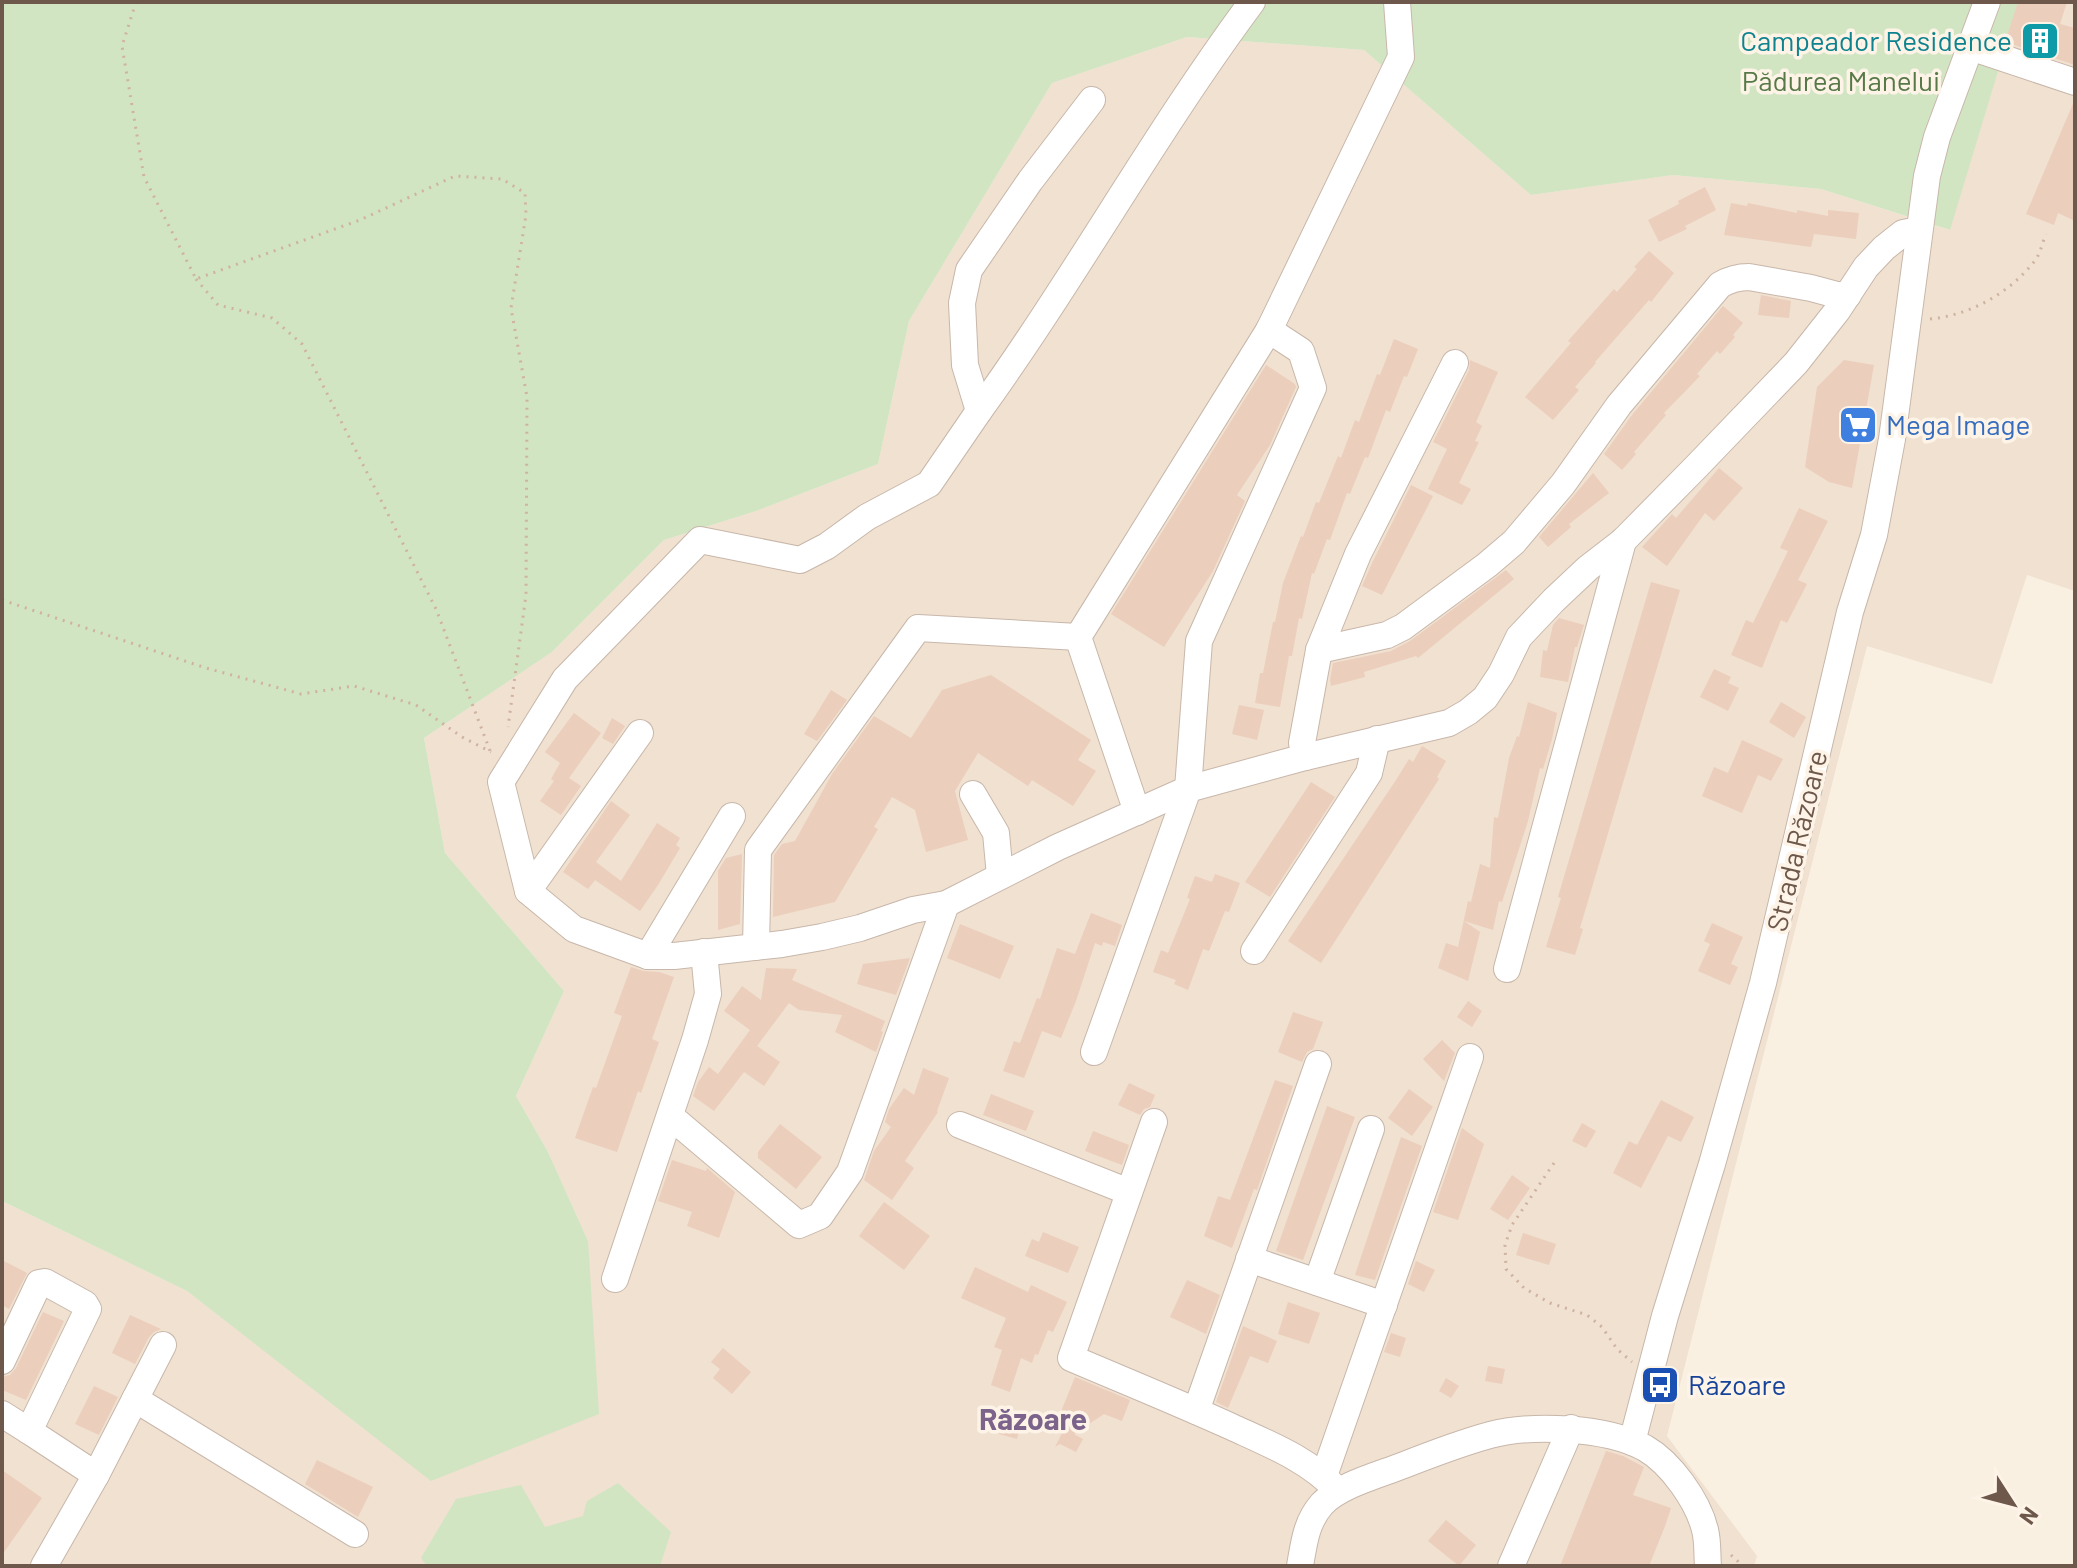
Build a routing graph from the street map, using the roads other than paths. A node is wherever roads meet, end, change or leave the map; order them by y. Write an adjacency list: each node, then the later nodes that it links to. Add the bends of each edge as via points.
1 (1252, 2): 11 (street)
2 (1397, 2): 9 (street, via 1401,57)
3 (1987, 2): 4 (street, Strada Răzoare)
4 (1970, 47): 5 (street); 7 (street, Strada Răzoare, via 1937,137)
5 (2075, 82)
6 (1092, 100): 11 (street, via 969,270 962,303 965,365)
7 (1919, 230): 8 (street, via 1903,233 1884,248); 49 (street, Strada Răzoare, via 1874,535 1850,612 1763,983)
8 (1848, 295): 12 (street, via 1796,363); 14 (street, via 1749,277 1720,285 1514,542 1403,627)
9 (1269, 330): 13 (street); 18 (street, via 1301,351 1313,388 1199,641)
10 (1455, 363): 14 (street, via 1358,554)
11 (979, 411): 23 (street, via 929,484 800,560 700,540 565,679 501,782)
12 (1623, 541): 16 (street, via 1519,637 1485,698 1468,712 1449,723); 29 (street)
13 (1078, 637): 20 (street); 25 (street, via 918,628 758,850)
14 (1319, 650): 17 (street, via 1302,743)
15 (640, 733): 23 (street)
16 (1377, 739): 17 (street); 26 (street, via 1369,773)
17 (1305, 757): 18 (street)
18 (1188, 789): 20 (street); 30 (street)
19 (973, 794): 22 (street, via 996,833)
20 (1137, 812): 22 (street)
21 (732, 816): 28 (street)
22 (1000, 876): 24 (street)
23 (528, 891): 28 (street, via 574,929)
24 (946, 904): 25 (street, via 822,937); 33 (street, via 850,1172 820,1216 799,1225)
25 (756, 947): 27 (street)
26 (1254, 951)
27 (704, 952): 28 (street); 33 (street, via 708,994)
28 (648, 956)
29 (1507, 969)
30 (1094, 1052)
31 (1470, 1057): 41 (street)
32 (1318, 1064): 38 (street)
33 (670, 1116): 39 (street)
34 (1154, 1122): 37 (street)
35 (960, 1125): 37 (street)
36 (1371, 1129): 40 (street)
37 (1129, 1192): 45 (street, via 1071,1358)
38 (1249, 1259): 40 (street); 45 (street)
39 (615, 1279)
40 (1317, 1282): 41 (street)
41 (1384, 1305): 51 (street)
42 (163, 1345): 44 (street)
43 (2, 1361): 48 (street, via 39,1283 85,1304 88,1309)
44 (135, 1399): 50 (street); 52 (street)
45 (1196, 1411): 51 (street, via 1285,1452)
46 (2, 1414): 48 (street)
47 (1571, 1428): 49 (street); 51 (street, via 1492,1434); 55 (street)
48 (29, 1431): 50 (street)
49 (1632, 1442): 56 (street, via 1682,1483 1705,1530)
50 (96, 1475): 53 (street)
51 (1331, 1484): 54 (street, via 1305,1534)
52 (355, 1534)
53 (44, 1566)
54 (1300, 1566)
55 (1511, 1566)
56 (1708, 1566)

